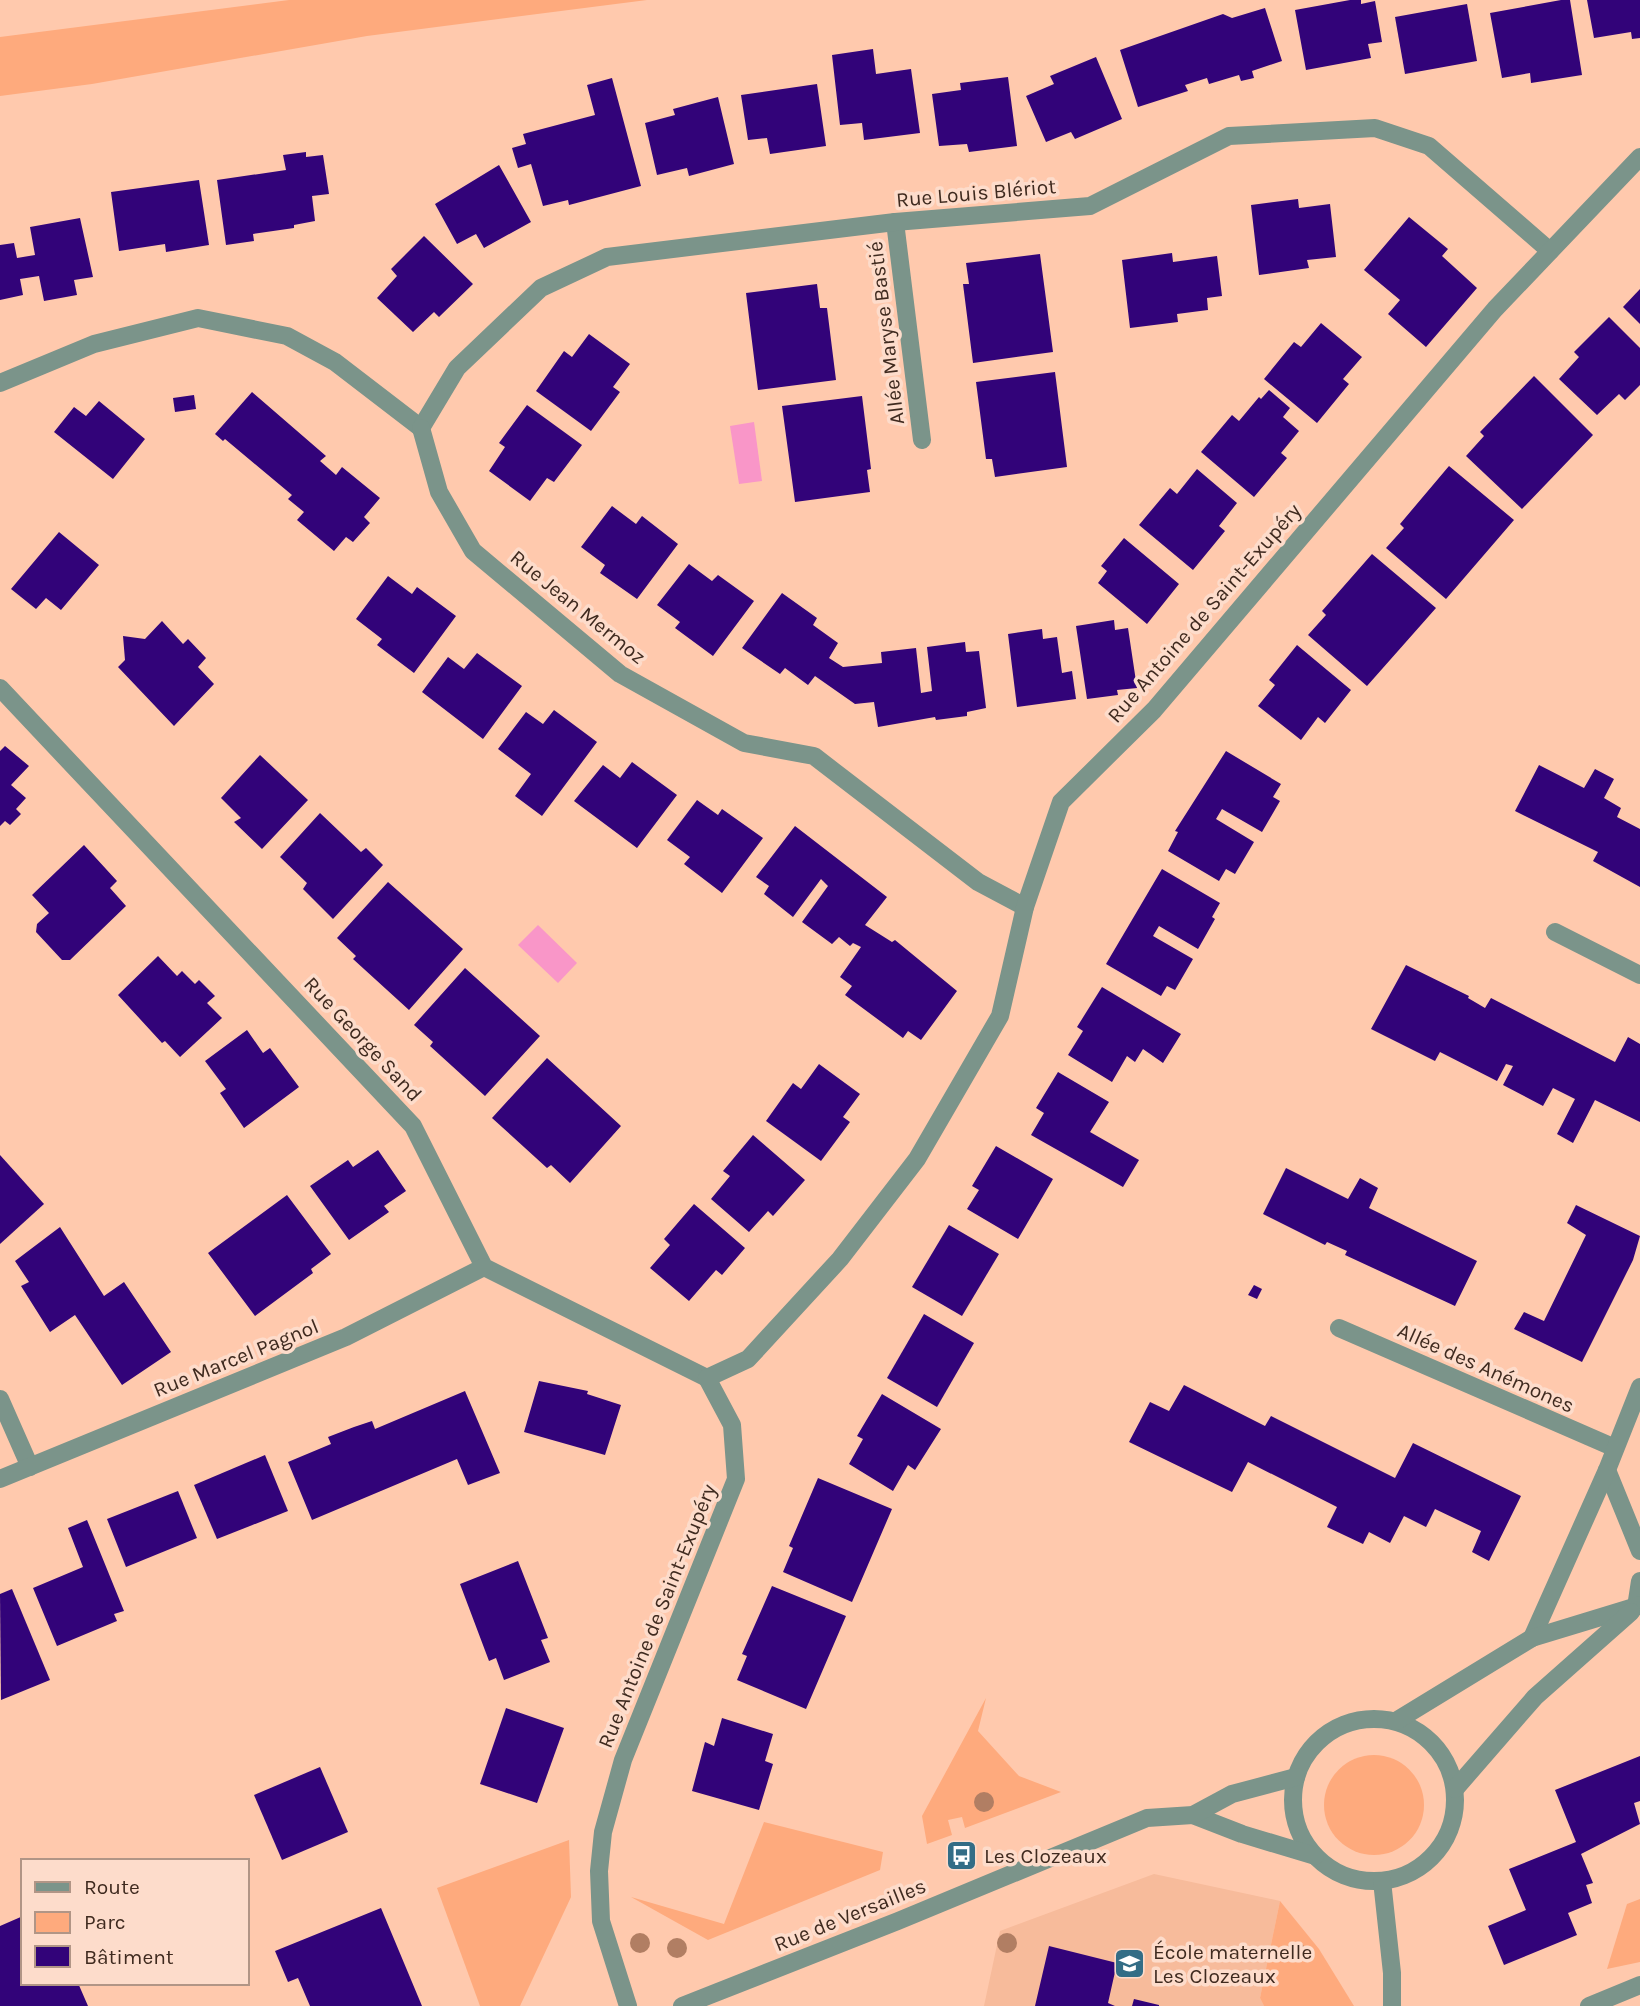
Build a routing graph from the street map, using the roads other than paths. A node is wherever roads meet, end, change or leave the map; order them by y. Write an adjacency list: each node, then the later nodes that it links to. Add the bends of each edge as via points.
1 (1640, 157): 3 (street, Rue Antoine de Saint-Exupéry)
2 (895, 222): 3 (street, Rue Louis Blériot, via 1090,206 1229,136 1375,128 1429,146); 5 (street, Rue Louis Blériot, via 607,257 541,288 457,368); 6 (street, Allée Maryse Bastié)
3 (1550, 251): 8 (street, Rue Antoine de Saint-Exupéry, via 1495,309 1154,710 1061,802)
4 (0, 383): 5 (street, via 94,344 198,318 287,336 335,362)
5 (421, 428): 8 (street, Rue Jean Mermoz, via 439,492 472,551 620,674 744,743 814,756 978,882)
6 (922, 440)
7 (0, 688): 11 (street, Rue George Sand, via 413,1126)
8 (1025, 907): 13 (street, Rue Antoine de Saint-Exupéry, via 1000,1016 917,1159 840,1259 748,1359)
9 (1555, 932): 10 (street)
10 (1640, 975)
11 (484, 1267): 13 (street); 17 (street, Rue Marcel Pagnol, via 346,1337)
12 (1339, 1328): 16 (street, Allée des Anémones)
13 (706, 1378): 31 (street, Rue Antoine de Saint-Exupéry, via 732,1425 736,1479 623,1760 603,1832 601,1921)
14 (1640, 1387): 16 (street)
15 (0, 1399): 17 (street)
16 (1615, 1448): 18 (street)
17 (30, 1468): 19 (street, Rue Marcel Pagnol)
18 (1607, 1470): 20 (street); 23 (street)
19 (0, 1479)
20 (1640, 1552)
21 (1640, 1581): 22 (street)
22 (1638, 1606): 23 (street); 26 (street, via 1535,1698)
23 (1532, 1638): 24 (street)
24 (1396, 1721): 25 (street, via 1371,1718 1324,1736 1307,1754); 26 (street, via 1436,1746)
25 (1296, 1777): 27 (street, Rue de Versailles, via 1232,1794); 28 (street, via 1295,1819)
26 (1455, 1789): 29 (street, via 1450,1832 1438,1851 1422,1866)
27 (1193, 1815): 28 (street, Rue de Versailles); 32 (street, Rue de Versailles, via 1147,1818)
28 (1315, 1856): 29 (street, via 1345,1876)
29 (1382, 1881): 33 (street)
30 (1640, 1985): 34 (street)
31 (628, 2006)
32 (682, 2006)
33 (1392, 2006)
34 (1589, 2006)

